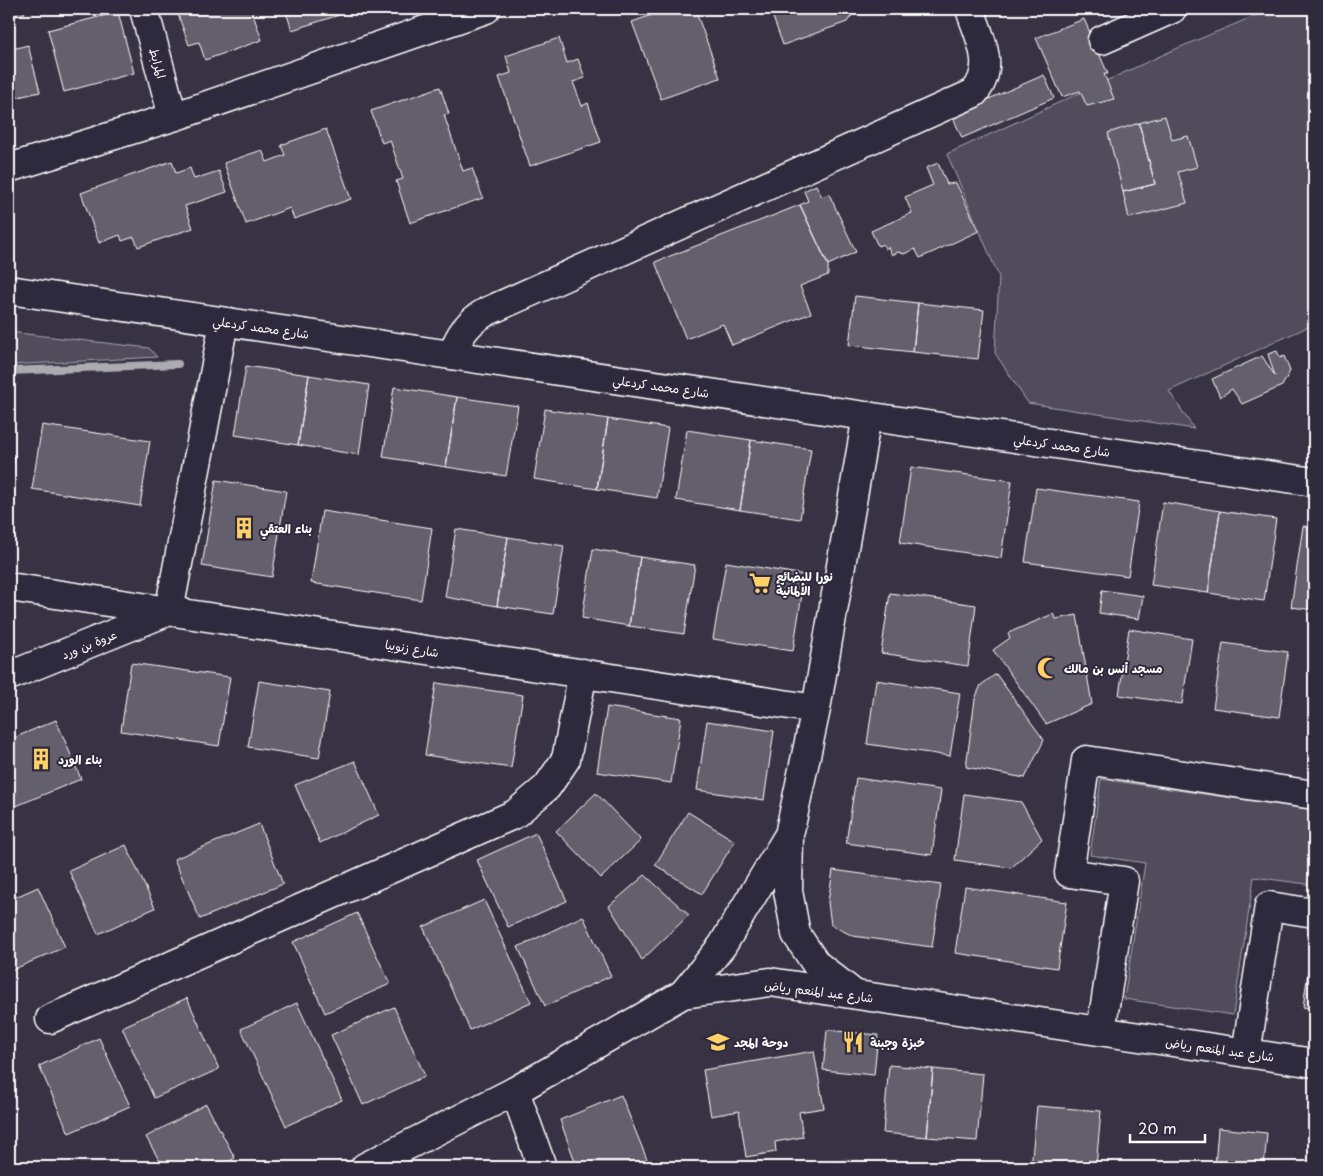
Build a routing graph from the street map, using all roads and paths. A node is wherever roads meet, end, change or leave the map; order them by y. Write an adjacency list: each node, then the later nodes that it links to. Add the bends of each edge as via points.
1 (144, 9): 6 (street, المرابط)
2 (486, 9): 6 (street)
3 (970, 9): 10 (street, via 987,63 986,75 974,93 486,312 468,324)
4 (1172, 9): 5 (street)
5 (1102, 40)
6 (173, 117): 7 (street)
7 (9, 168)
8 (9, 290): 9 (street, شارع محمد كردعلي)
9 (224, 322): 10 (street, شارع محمد كردعلي); 14 (street)
10 (453, 355): 11 (street, شارع محمد كردعلي)
11 (867, 416): 12 (street, شارع محمد كردعلي); 17 (street)
12 (1314, 482)
13 (9, 587): 14 (street, شارع زنوبيا)
14 (169, 611): 15 (street, شارع زنوبيا); 16 (street, عروة بن ورد)
15 (584, 674): 17 (street, شارع زنوبيا); 23 (street, via 566,759 547,788 515,814)
16 (9, 676)
17 (816, 708): 19 (street)
18 (1314, 795): 24 (street, via 1086,760 1070,873 1124,882)
19 (790, 834): 21 (street, via 722,946); 22 (street, via 788,891 796,934 816,964)
20 (1314, 913): 25 (street, via 1269,906)
21 (683, 994): 22 (street, شارع عبد المنعم رياض, via 770,982); 27 (street, شارع عبد المنعم رياض)
22 (854, 994): 24 (street, شارع عبد المنعم رياض)
23 (50, 1019)
24 (1102, 1031): 25 (street, شارع عبد المنعم رياض)
25 (1246, 1053): 26 (street, شارع عبد المنعم رياض)
26 (1314, 1062)
27 (515, 1091): 28 (street, شارع عبد المنعم رياض); 29 (street)
28 (365, 1167)
29 (542, 1167)

